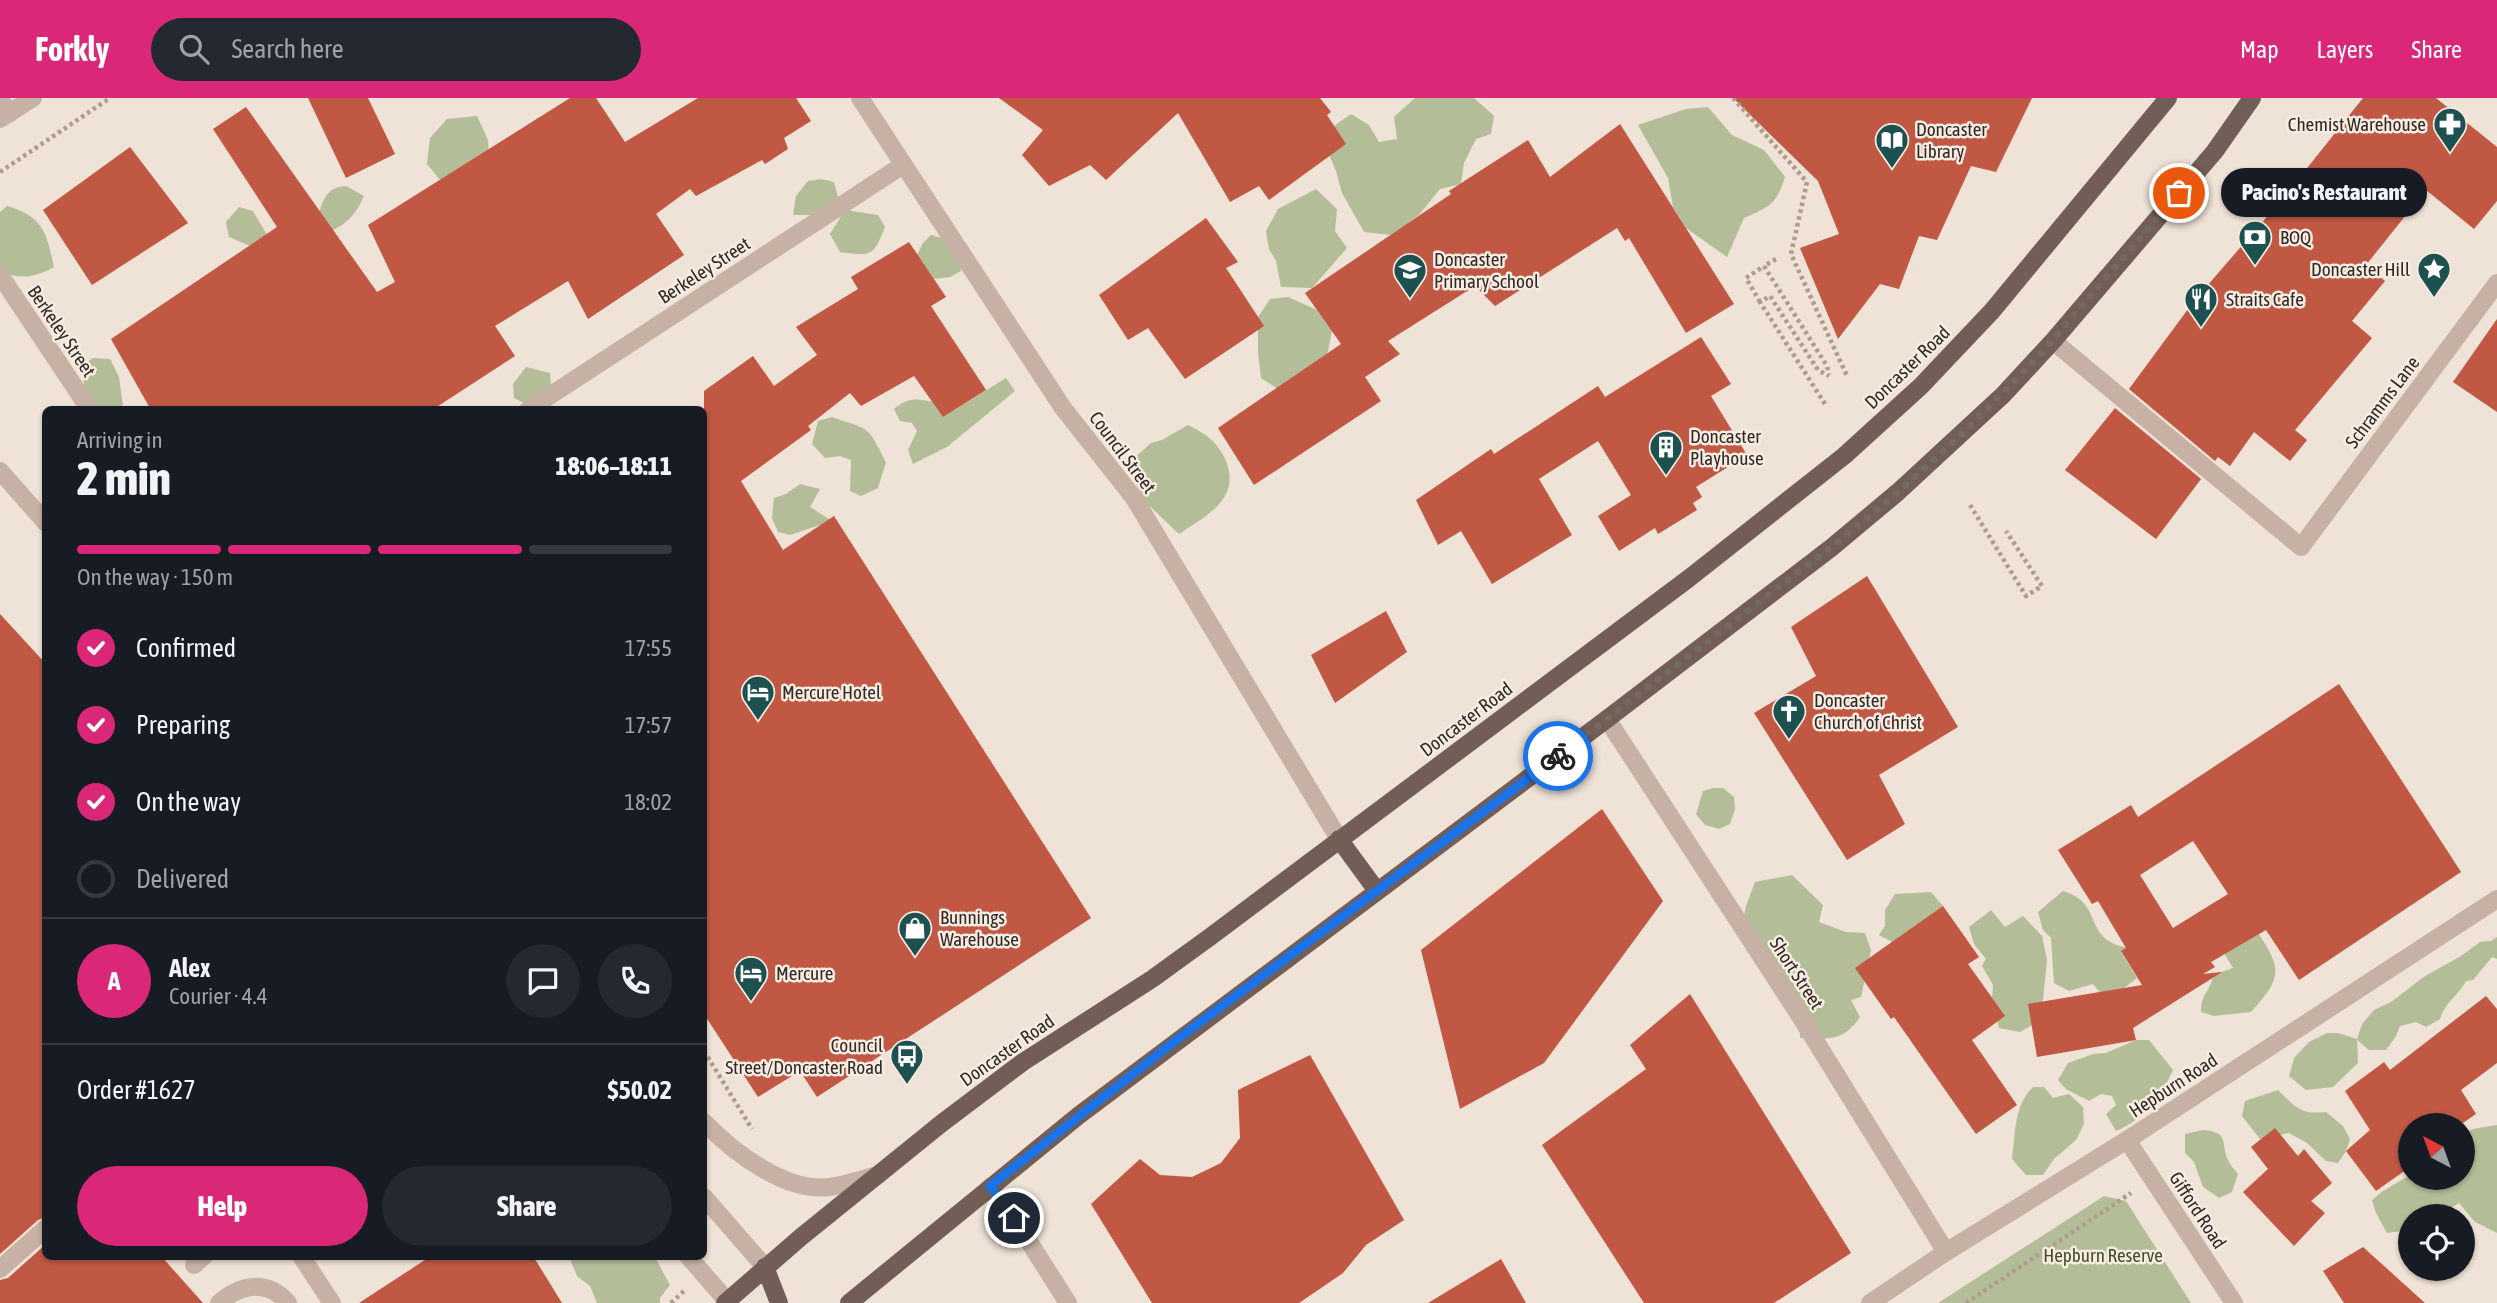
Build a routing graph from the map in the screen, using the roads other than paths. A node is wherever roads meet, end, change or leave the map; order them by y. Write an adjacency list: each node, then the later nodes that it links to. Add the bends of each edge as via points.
1 (33, 98): 5 (street)
2 (860, 98): 6 (street, Council Street)
3 (2168, 98): 15 (main road, Doncaster Road, via 1993,311 1921,386 1844,456 1688,579)
4 (2252, 98): 9 (main road, via 2215,151)
5 (3, 110)
6 (903, 165): 11 (street, Berkeley Street); 15 (street, Council Street, via 1063,408 1134,498)
7 (0, 275): 10 (street, Berkeley Street)
8 (2497, 283): 9 (street, Schramms Lane, via 2301,547)
9 (2053, 341): 14 (main road, via 1898,492)
10 (87, 406)
11 (534, 406)
12 (0, 471): 13 (street)
13 (42, 518)
14 (1607, 719): 16 (main road); 24 (street, Short Street)
15 (1339, 839): 16 (main road); 20 (main road, Doncaster Road, via 1152,979 1023,1062)
16 (1377, 891): 21 (main road)
17 (2497, 899): 19 (street, Hepburn Road)
18 (707, 1125): 20 (street, via 754,1163 807,1186 828,1187)
19 (2127, 1140): 24 (street, Hepburn Road); 37 (street, Gifford Road)
20 (878, 1175): 27 (main road, Doncaster Road)
21 (990, 1186): 34 (main road); 35 (street)
22 (707, 1199): 27 (street)
23 (42, 1232): 28 (street)
24 (1946, 1252): 36 (street, Hepburn Road)
25 (303, 1260): 32 (street)
26 (691, 1260): 29 (street)
27 (765, 1267): 29 (main road, Doncaster Road); 33 (main road)
28 (0, 1269)
29 (728, 1302)
30 (219, 1303): 31 (street, via 255,1286 267,1287)
31 (288, 1303)
32 (332, 1303)
33 (779, 1303)
34 (849, 1303)
35 (1068, 1303)
36 (1870, 1303)
37 (2234, 1303)

